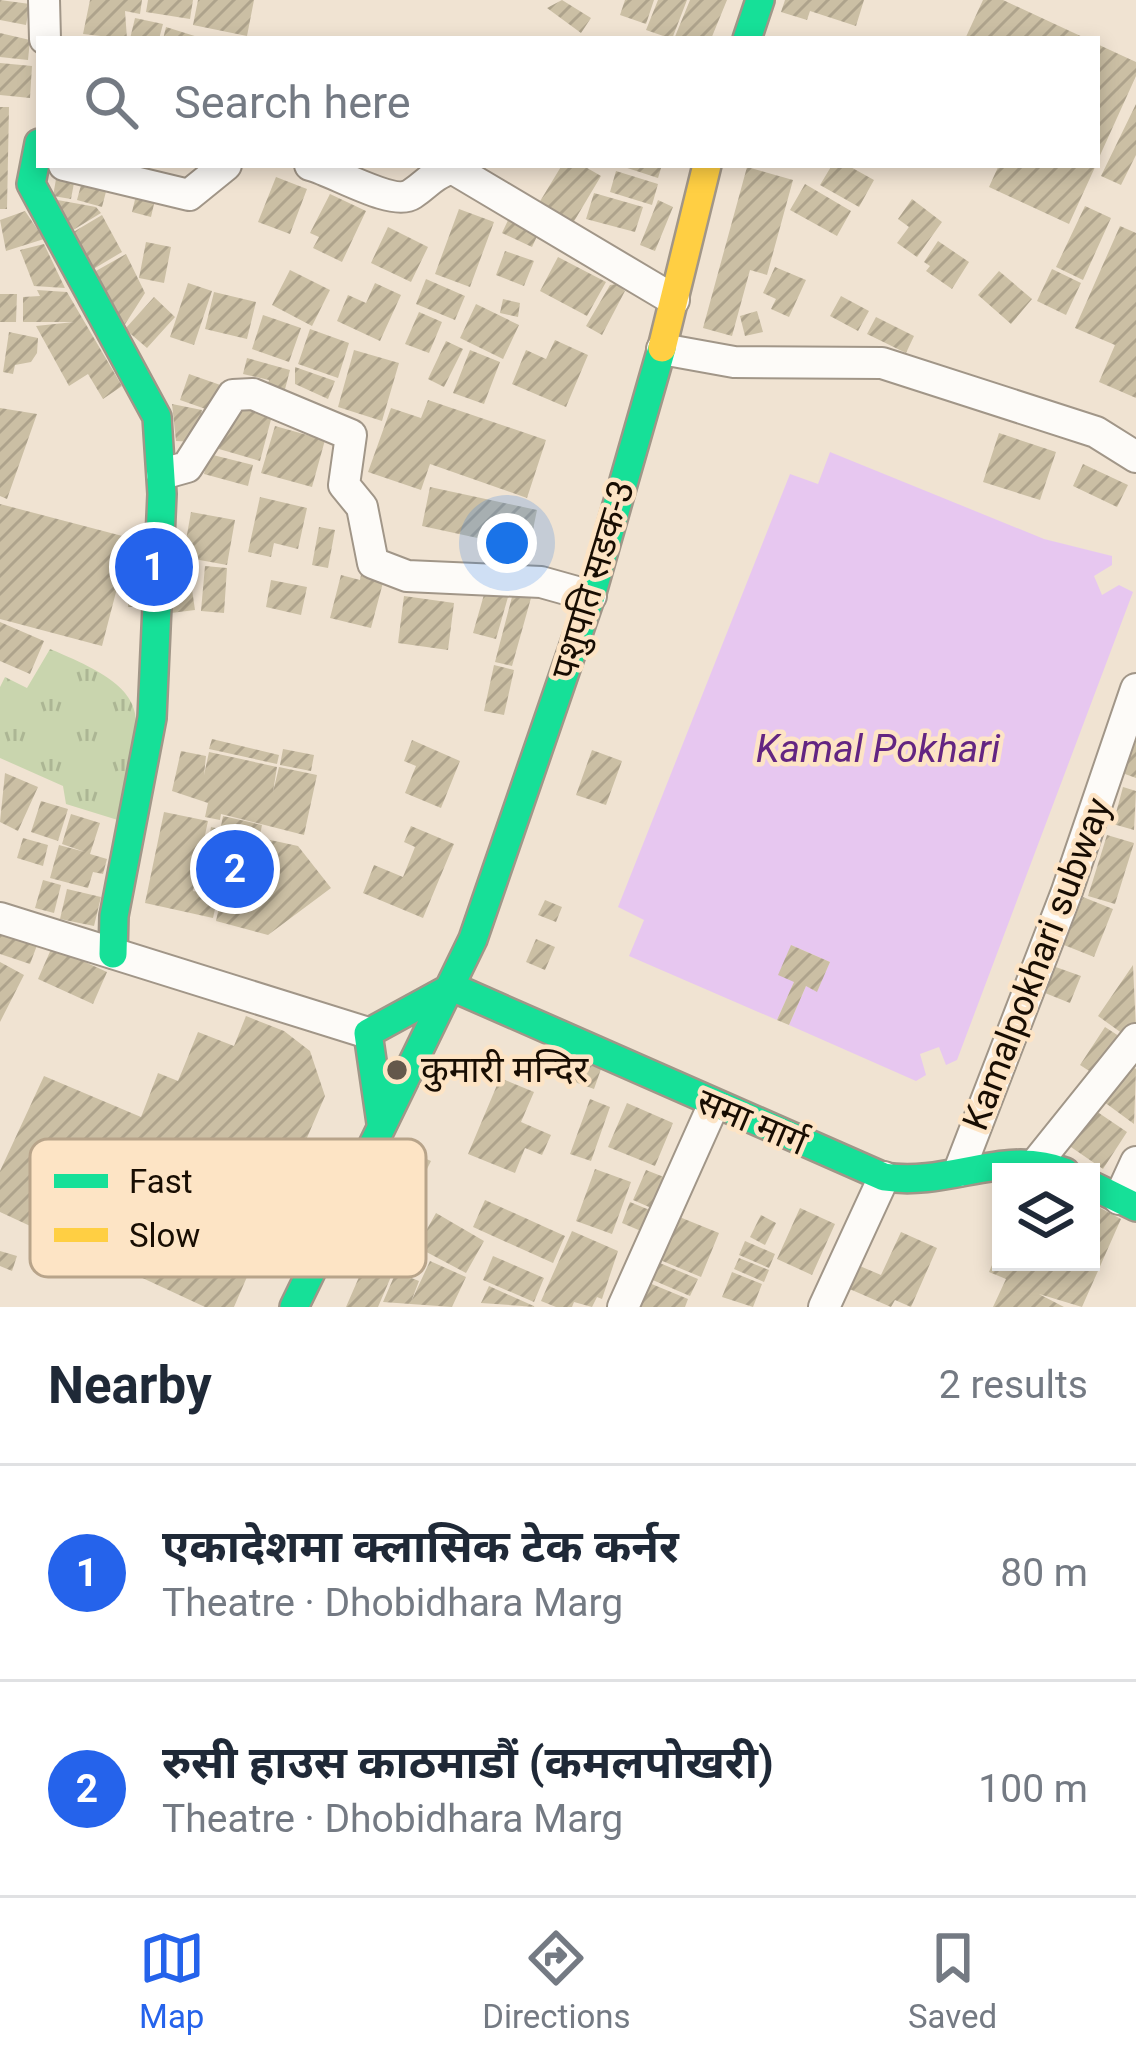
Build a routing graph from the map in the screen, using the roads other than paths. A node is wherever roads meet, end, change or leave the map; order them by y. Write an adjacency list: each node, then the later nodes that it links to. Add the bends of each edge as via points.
1 (44, 0): 3 (street)
2 (760, 0): 4 (main road)
3 (45, 36)
4 (748, 36)
5 (39, 168): 15 (main road, via 31,184 157,417)
6 (87, 168): 7 (street, via 189,195)
7 (222, 168)
8 (317, 168): 10 (street, via 394,199)
9 (452, 168): 12 (street)
10 (452, 168)
11 (705, 168): 12 (main road, पशुपति सडक-3)
12 (674, 300): 13 (main road, पशुपति सडक-3)
13 (662, 349): 14 (street, via 734,362 882,363 1096,432); 16 (main road, पशुपति सडक-3)
14 (1136, 457)
15 (161, 474): 16 (street, via 187,467 233,395 253,394 351,435 344,485 362,507 374,563 407,576 541,582); 19 (main road, via 152,718)
16 (591, 596): 20 (main road, पशुपति सडक-3)
17 (1136, 689): 29 (street, Kamalpokhari subway)
18 (0, 918): 19 (street)
19 (113, 954): 21 (street)
20 (452, 987): 21 (main road); 23 (main road, समा मार्ग); 24 (main road, पशुपति सडक-3)
21 (368, 1033): 24 (main road)
22 (1136, 1039): 27 (street)
23 (712, 1106): 30 (main road, समा मार्ग); 35 (street)
24 (381, 1123): 25 (main road, पशुपति सडक-3)
25 (373, 1139)
26 (1136, 1162): 32 (street)
27 (1054, 1163)
28 (992, 1169): 29 (main road, समा मार्ग)
29 (959, 1171): 30 (main road, समा मार्ग, via 938,1181)
30 (884, 1177): 36 (street)
31 (1100, 1189): 32 (main road)
32 (1128, 1203)
33 (308, 1277): 34 (main road, पशुपति सडक-3)
34 (294, 1307)
35 (623, 1307)
36 (824, 1307)

